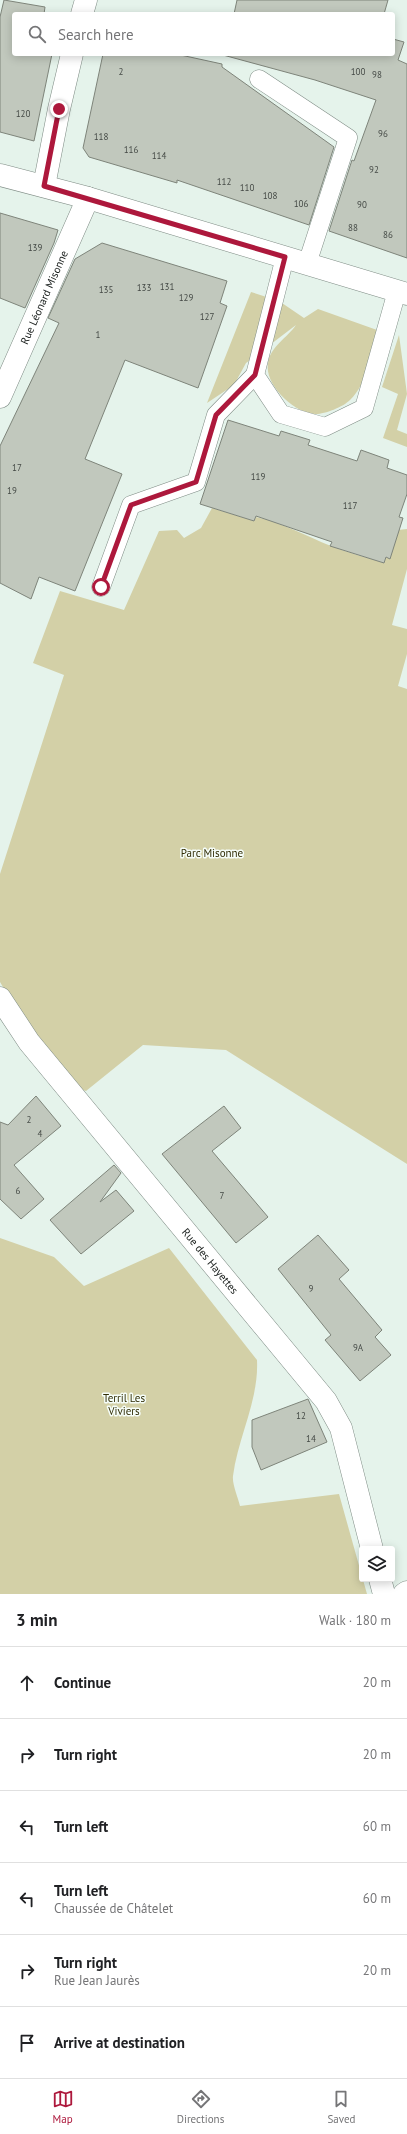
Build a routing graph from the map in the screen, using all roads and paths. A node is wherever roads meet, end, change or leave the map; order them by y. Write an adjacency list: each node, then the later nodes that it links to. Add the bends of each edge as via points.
1 (86, 0): 2 (street)
2 (83, 12)
3 (72, 56): 6 (street)
4 (259, 79): 9 (lane, via 348,138)
5 (0, 175): 6 (street)
6 (44, 186): 7 (street)
7 (88, 198): 8 (street); 12 (street, Rue Léonard Misonne)
8 (285, 257): 9 (street); 11 (lane)
9 (307, 264): 10 (street)
10 (402, 293): 11 (lane, via 364,408 325,427 281,414)
11 (255, 375): 13 (lane, via 216,415 196,482 131,505)
12 (0, 397)
13 (101, 587)
14 (0, 998): 15 (street, Rue des Hayettes, via 29,1042 326,1401 341,1428)
15 (371, 1546)
16 (381, 1582): 18 (street)
17 (407, 1592): 19 (street)
18 (384, 1594)
19 (404, 1594)

